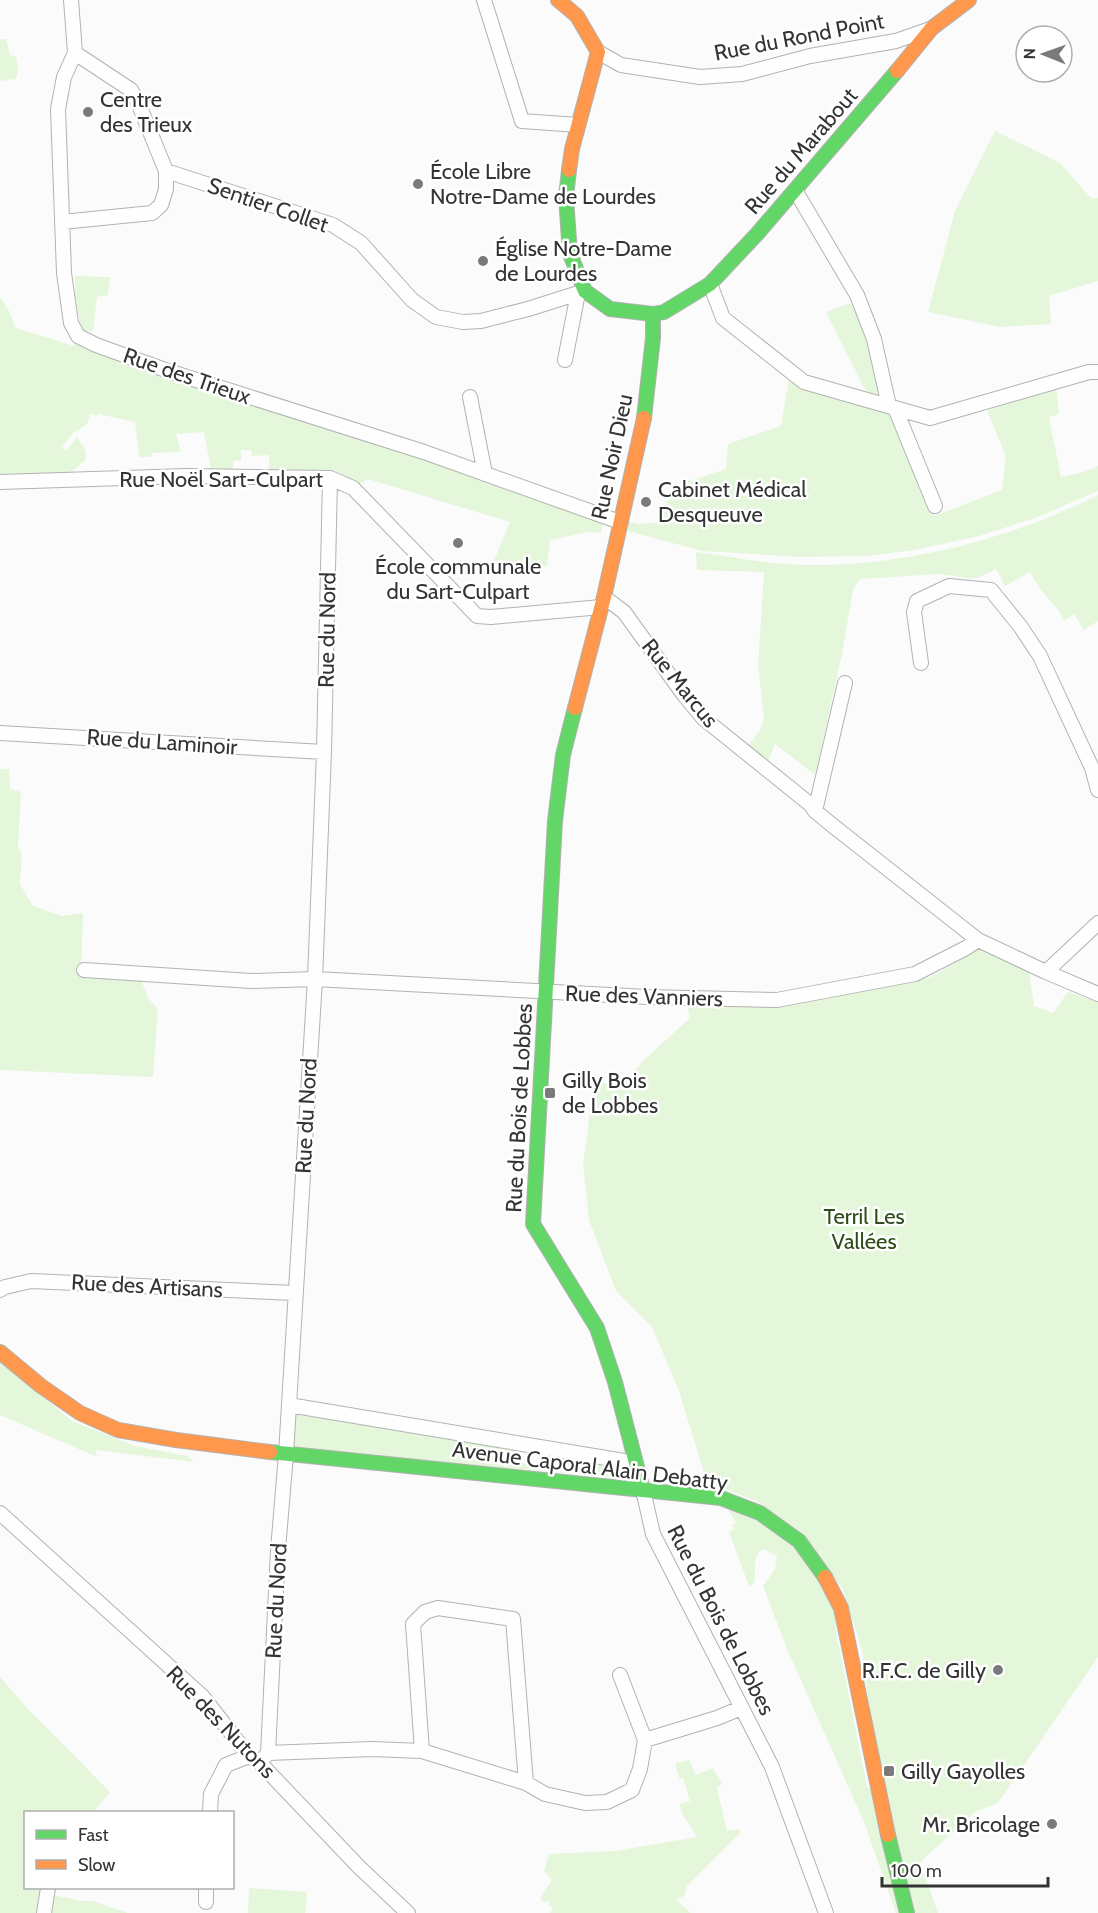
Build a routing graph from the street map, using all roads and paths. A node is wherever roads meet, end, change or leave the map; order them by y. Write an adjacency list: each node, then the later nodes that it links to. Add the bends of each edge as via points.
1 (71, 0): 7 (street, Rue des Trieux)
2 (484, 0): 8 (street, via 522,121)
3 (558, 0): 6 (street, via 576,16)
4 (969, 0): 5 (street, Rue du Marabout)
5 (932, 28): 6 (street, Rue du Rond Point, via 896,41 731,75 700,76 621,65); 10 (street, Rue du Marabout)
6 (598, 52): 8 (street)
7 (75, 53): 9 (street, via 131,90); 11 (street, Rue des Trieux, via 64,78 58,109)
8 (578, 125): 13 (street, via 566,198 570,254)
9 (166, 171): 11 (street, via 161,205 152,213); 13 (street, Sentier Collet, via 333,225 361,243 412,300 436,317 481,321)
10 (795, 190): 12 (street, Rue du Marabout); 18 (street, via 857,295 874,339)
11 (62, 222): 19 (street, Rue des Trieux, via 70,323 78,336 171,372)
12 (710, 284): 14 (street, Rue du Marabout, via 664,312); 18 (street, via 723,318 804,382)
13 (581, 292): 14 (street, via 610,309); 15 (street)
14 (652, 314): 23 (street, Rue Noir Dieu, via 644,418)
15 (565, 360)
16 (1098, 372): 18 (street, via 930,418)
17 (470, 398): 19 (street)
18 (892, 407): 22 (street)
19 (485, 474): 23 (street, Rue des Trieux)
20 (330, 478): 21 (street, Rue Noël Sart-Culpart, via 186,476); 24 (street, Rue Noël Sart-Culpart, via 353,488 477,616); 28 (street, Rue du Nord)
21 (0, 482)
22 (935, 506)
23 (620, 522): 24 (street, Rue Noir Dieu)
24 (602, 602): 31 (street, Rue Marcus, via 624,612 703,718); 37 (street, Rue du Bois de Lobbes, via 563,755 555,821)
25 (921, 663): 29 (street, via 914,612 917,601 949,586 990,590 1040,656)
26 (845, 684): 31 (street)
27 (0, 733): 28 (street, Rue du Laminoir)
28 (324, 752): 36 (street, Rue du Nord)
29 (1095, 766): 30 (street)
30 (1098, 790)
31 (815, 811): 33 (street, Rue Marcus)
32 (1098, 923): 35 (street)
33 (978, 940): 35 (street, Rue Marcus); 37 (street, Rue des Vanniers, via 915,974 777,1000)
34 (84, 970): 36 (street, Rue des Vanniers, via 251,981)
35 (1046, 972): 38 (street, Rue Marcus)
36 (315, 979): 37 (street, Rue des Vanniers); 40 (street, Rue du Nord)
37 (547, 992): 44 (street, Rue du Bois de Lobbes, via 533,1224 597,1328)
38 (1098, 994)
39 (0, 1290): 40 (street, Rue des Artisans, via 31,1281)
40 (296, 1293): 42 (street, Rue du Nord)
41 (0, 1352): 43 (street, Avenue Caporal Alain Debatty, via 80,1413 118,1430)
42 (288, 1405): 43 (street, Rue du Nord); 44 (street)
43 (286, 1454): 45 (street, Avenue Caporal Alain Debatty); 51 (street, Rue du Nord)
44 (636, 1463): 45 (street, Rue du Bois de Lobbes)
45 (643, 1490): 48 (street, Rue du Bois de Lobbes, via 653,1534); 58 (street, Avenue Caporal Alain Debatty, via 721,1498 760,1514 799,1541 822,1570 841,1608)
46 (0, 1513): 51 (street, Rue des Nutons, via 203,1697)
47 (620, 1675): 49 (street)
48 (741, 1708): 49 (street); 57 (street, Rue du Bois de Lobbes, via 772,1767)
49 (645, 1740): 52 (street, via 632,1790 607,1802 585,1803 545,1794)
50 (422, 1752): 51 (street, via 372,1749); 52 (street); 52 (street, via 413,1624 425,1612 438,1608 513,1619)
51 (259, 1758): 53 (street, via 226,1765 211,1794); 56 (street, Rue des Nutons, via 359,1867)
52 (526, 1783)
53 (210, 1811)
54 (48, 1889): 55 (street)
55 (44, 1913)
56 (408, 1913)
57 (826, 1913)
58 (907, 1913)

